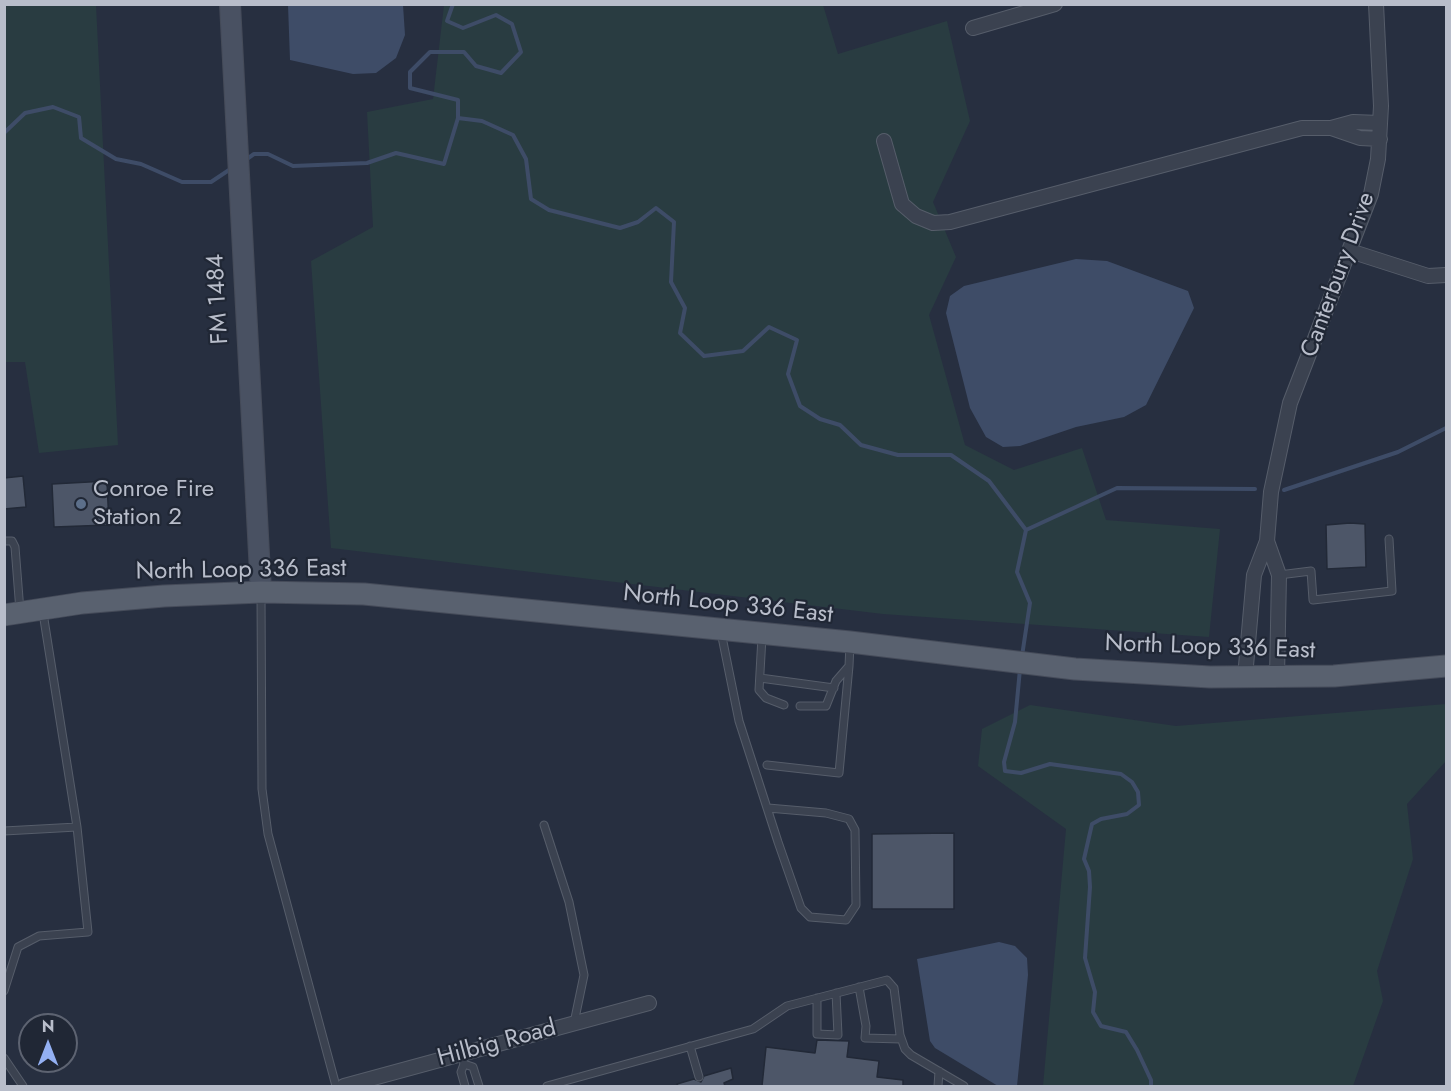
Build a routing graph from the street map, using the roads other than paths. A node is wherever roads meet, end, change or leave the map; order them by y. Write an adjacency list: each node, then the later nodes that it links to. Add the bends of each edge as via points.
1 (230, 4): 15 (main road, FM 1484 / FM 1484)
2 (1055, 4): 4 (street)
3 (1376, 4): 5 (street, Canterbury Drive)
4 (973, 28)
5 (1380, 123): 6 (street, via 1353,122); 7 (street, Canterbury Drive)
6 (1331, 128): 7 (street); 8 (street, via 1302,128 951,222 933,223 902,204)
7 (1380, 140): 9 (street, Canterbury Drive, via 1371,194)
8 (884, 141)
9 (1350, 251): 10 (street, via 1428,276); 13 (street, Canterbury Drive, via 1290,403 1270,492)
10 (1446, 275)
11 (1389, 539): 14 (lane, via 1392,591 1313,600 1311,571)
12 (4, 541): 17 (lane, via 12,541 15,547)
13 (1267, 541): 14 (street, Canterbury Drive); 23 (street, Canterbury Drive, via 1254,575)
14 (1279, 575): 24 (street, Canterbury Drive)
15 (261, 592): 16 (main road, North Loop 336 East, via 164,596); 18 (main road, North Loop 336 East, via 364,594); 47 (lane, via 262,789 268,834)
16 (42, 609): 17 (main road, North Loop 336 East); 32 (lane)
17 (13, 614)
18 (720, 630): 19 (main road, North Loop 336 East); 30 (lane, via 739,721)
19 (762, 634): 20 (main road, North Loop 336 East); 25 (lane)
20 (850, 642): 21 (lane); 23 (main road, North Loop 336 East, via 1075,669)
21 (849, 666): 26 (lane); 29 (lane, via 839,773)
22 (1446, 666): 24 (main road, North Loop 336 East)
23 (1245, 677): 24 (main road, North Loop 336 East)
24 (1277, 677)
25 (760, 678): 26 (lane); 27 (lane, via 759,690 766,698)
26 (834, 688): 28 (lane, via 826,706)
27 (784, 705)
28 (800, 706)
29 (767, 765)
30 (768, 808): 30 (lane, via 801,908 810,917 846,920 856,905 855,830 849,819)
31 (544, 825): 39 (lane, via 569,902 584,975)
32 (77, 827): 33 (lane); 35 (lane, via 88,932 39,936 18,946)
33 (4, 831)
34 (859, 987): 36 (lane); 40 (lane, via 865,1038); 40 (lane, via 887,980 894,988)
35 (4, 991)
36 (836, 993): 37 (lane); 37 (lane, via 838,1035 817,1034)
37 (817, 998): 41 (lane, via 788,1006 753,1029)
38 (650, 1004): 39 (street, Hilbig Road)
39 (574, 1023): 43 (street, Hilbig Road)
40 (901, 1039): 44 (lane, via 911,1055)
41 (690, 1046): 45 (lane); 51 (lane)
42 (4, 1058): 46 (lane)
43 (462, 1059): 48 (street, Hilbig Road); 49 (lane); 50 (lane, via 473,1067)
44 (939, 1071): 52 (lane); 53 (lane)
45 (699, 1077)
46 (23, 1086)
47 (336, 1086)
48 (344, 1086)
49 (465, 1086)
50 (479, 1086)
51 (547, 1086)
52 (938, 1086)
53 (964, 1086)

